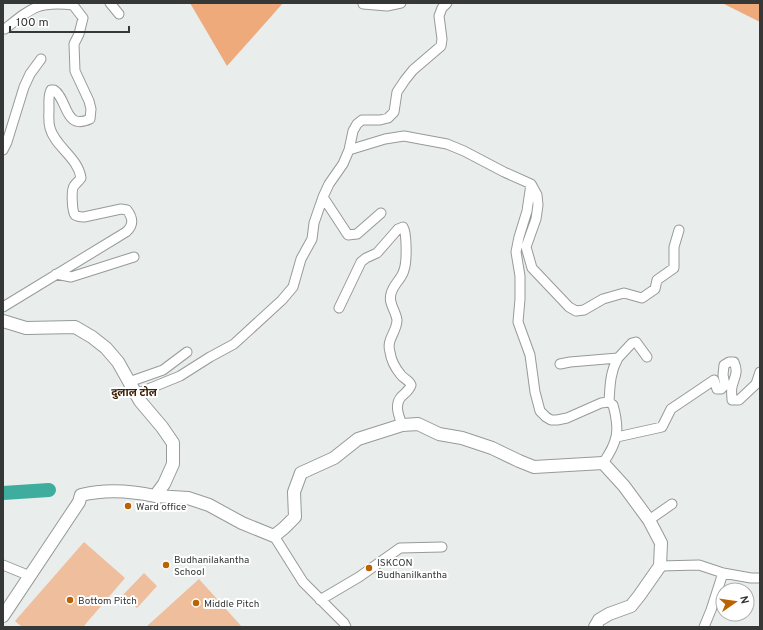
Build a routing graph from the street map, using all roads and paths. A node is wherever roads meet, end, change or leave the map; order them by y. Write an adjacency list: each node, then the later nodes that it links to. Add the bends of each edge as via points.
1 (110, 3): 6 (street)
2 (401, 3): 5 (street, via 387,6)
3 (447, 3): 10 (street, via 439,16 441,46 413,70 397,92 394,112 388,118 362,120 357,124)
4 (72, 4): 7 (street, via 40,5); 16 (street, via 83,18 74,44 75,71 90,101 90,119 84,122 75,121 69,116 58,92 51,90 48,119 55,138 73,160 80,174 80,178 73,186 73,211 79,217 84,217 127,210 133,222 126,232)
5 (363, 4)
6 (120, 14)
7 (5, 29)
8 (41, 59): 9 (street, via 24,87)
9 (3, 150)
10 (349, 150): 11 (street, via 404,136 447,144); 12 (street)
11 (531, 184): 14 (street, via 537,195 538,206 526,247 532,268 569,308 576,311 624,293 642,298 655,289 657,280 674,268 674,247); 27 (street, via 528,211 516,252 520,276 518,322 530,354 540,411 551,420 557,420)
12 (323, 197): 13 (street, via 348,235 357,234); 26 (street, via 314,223 312,239 301,259 293,287 282,300 234,344 180,376)
13 (381, 213)
14 (679, 230)
15 (134, 257): 16 (street, via 71,277)
16 (56, 274): 17 (street)
17 (3, 307)
18 (339, 308): 28 (street, via 361,262 377,252 398,229 403,227 406,233 404,270 392,288 390,296 397,321 389,341 396,367 411,385 410,390 400,398 397,405)
19 (3, 321): 25 (street, via 26,328 75,327 106,348)
20 (187, 352): 25 (street, via 163,370)
21 (647, 357): 22 (street, via 636,342)
22 (618, 358): 23 (street); 27 (street, via 612,368)
23 (560, 364)
24 (760, 372): 29 (street, via 756,384 739,400 732,400 737,368 734,362 729,362 724,365 725,385 722,389 717,389 714,380 671,409 662,427)
25 (130, 382): 26 (street)
26 (136, 394): 31 (street, via 172,443 173,464)
27 (609, 402): 29 (street, via 613,405 616,416)
28 (402, 425): 30 (street, via 418,424 439,434 462,438 534,467); 34 (street, via 358,440 334,458 301,473 294,492 295,517)
29 (617, 437): 30 (street, via 611,453)
30 (603, 463): 33 (street)
31 (155, 496): 34 (street, via 188,498 209,505 242,523); 39 (street, via 116,491 81,495 79,502)
32 (672, 504): 33 (street)
33 (649, 520): 37 (street, via 662,543)
34 (274, 536): 41 (street, via 303,582)
35 (442, 547): 41 (street, via 400,548 360,577)
36 (3, 565): 39 (street)
37 (660, 566): 38 (street, via 699,565); 44 (street, via 631,606 609,614 599,620)
38 (723, 573): 40 (street); 45 (street)
39 (30, 576): 42 (street)
40 (760, 578)
41 (320, 600): 43 (street)
42 (3, 616)
43 (346, 627)
44 (595, 627)
45 (704, 627)

